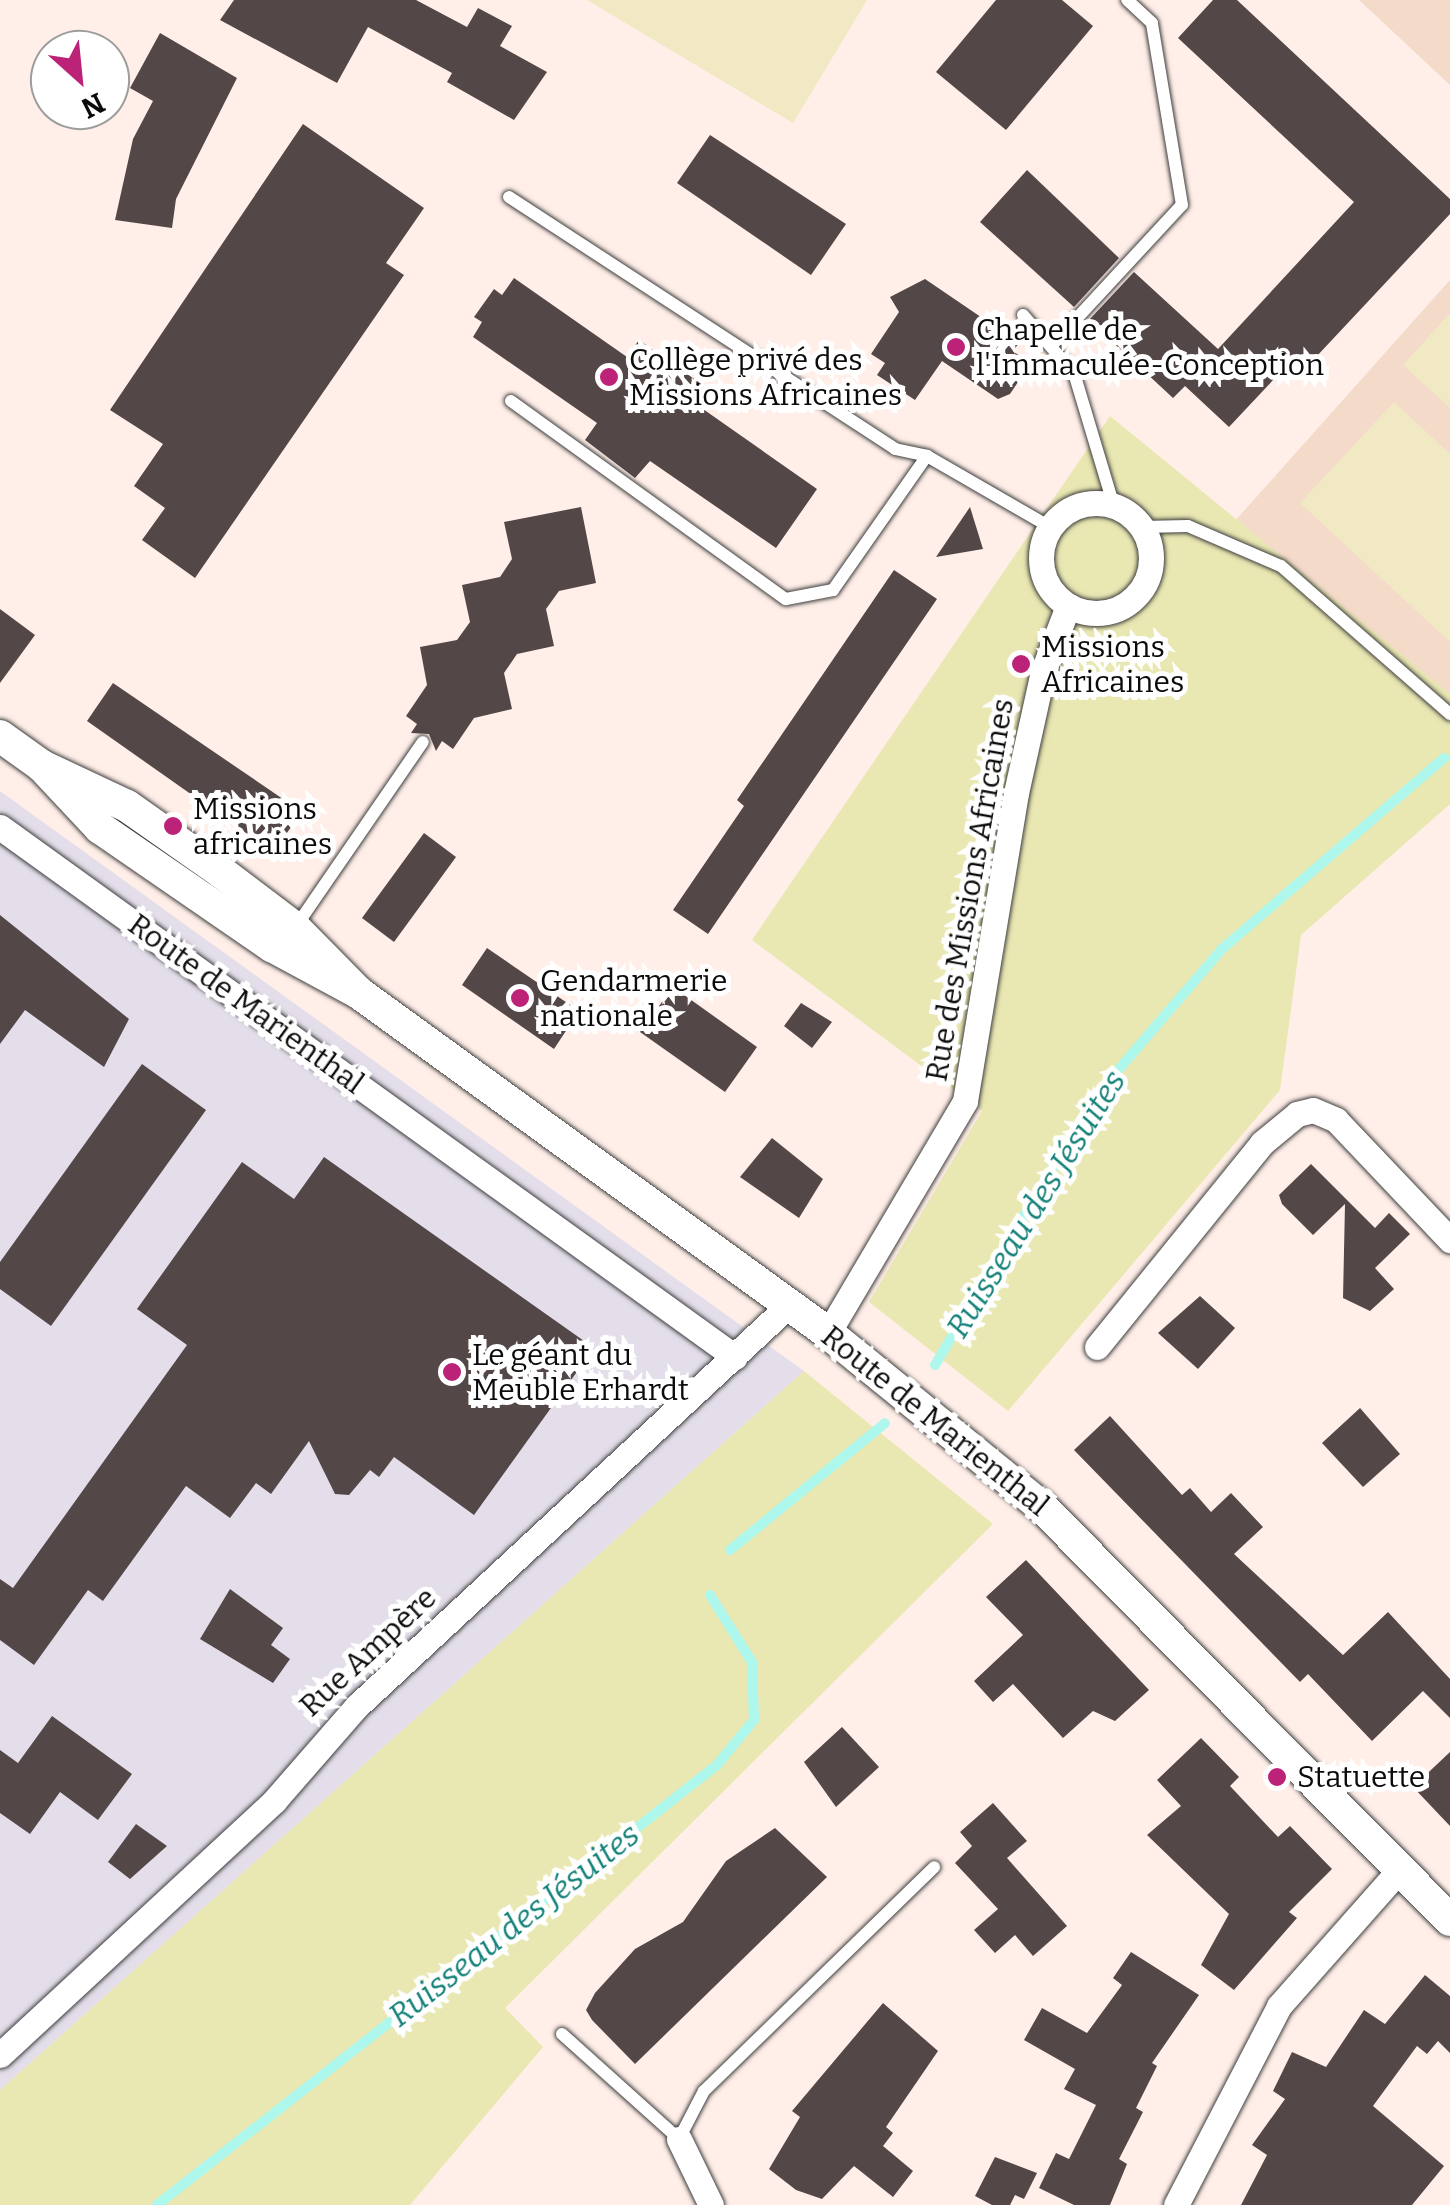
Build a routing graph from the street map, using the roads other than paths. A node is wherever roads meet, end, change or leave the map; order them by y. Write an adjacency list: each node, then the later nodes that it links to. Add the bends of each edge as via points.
1 (1128, 0): 4 (lane, via 1152,24 1182,205)
2 (509, 197): 6 (lane, via 895,450)
3 (1024, 314): 4 (lane)
4 (1054, 343): 7 (lane, via 1074,374)
5 (511, 400): 6 (lane, via 786,598 833,590)
6 (927, 456): 8 (lane)
7 (1114, 506): 8 (street, via 1078,506); 9 (street)
8 (1050, 527): 10 (street, via 1041,562)
9 (1142, 527): 10 (street, via 1151,562 1136,596 1104,612); 11 (lane, via 1188,526 1280,566)
10 (1068, 606): 18 (street, Rue des Missions Africaines, via 1043,671 1016,793 969,1089)
11 (1450, 714)
12 (0, 736): 15 (street, Route de Marienthal, via 42,766 127,806)
13 (424, 742): 15 (lane)
14 (0, 827): 20 (street, Route de Marienthal)
15 (287, 939): 17 (street, Route de Marienthal)
16 (1450, 1240): 19 (street, via 1336,1120 1313,1110 1297,1114 1262,1143)
17 (790, 1304): 18 (street, Route de Marienthal); 20 (street, Rue Ampère)
18 (828, 1333): 22 (street, Route de Marienthal, via 1042,1506)
19 (1097, 1347)
20 (735, 1357): 25 (street, Rue Ampère, via 357,1706 274,1801)
21 (934, 1867): 26 (lane, via 704,2091)
22 (1400, 1869): 23 (street, Route de Marienthal); 28 (street, via 1279,2006)
23 (1445, 1906)
24 (562, 2034): 26 (lane)
25 (0, 2055)
26 (678, 2140): 27 (street)
27 (711, 2205)
28 (1176, 2205)

